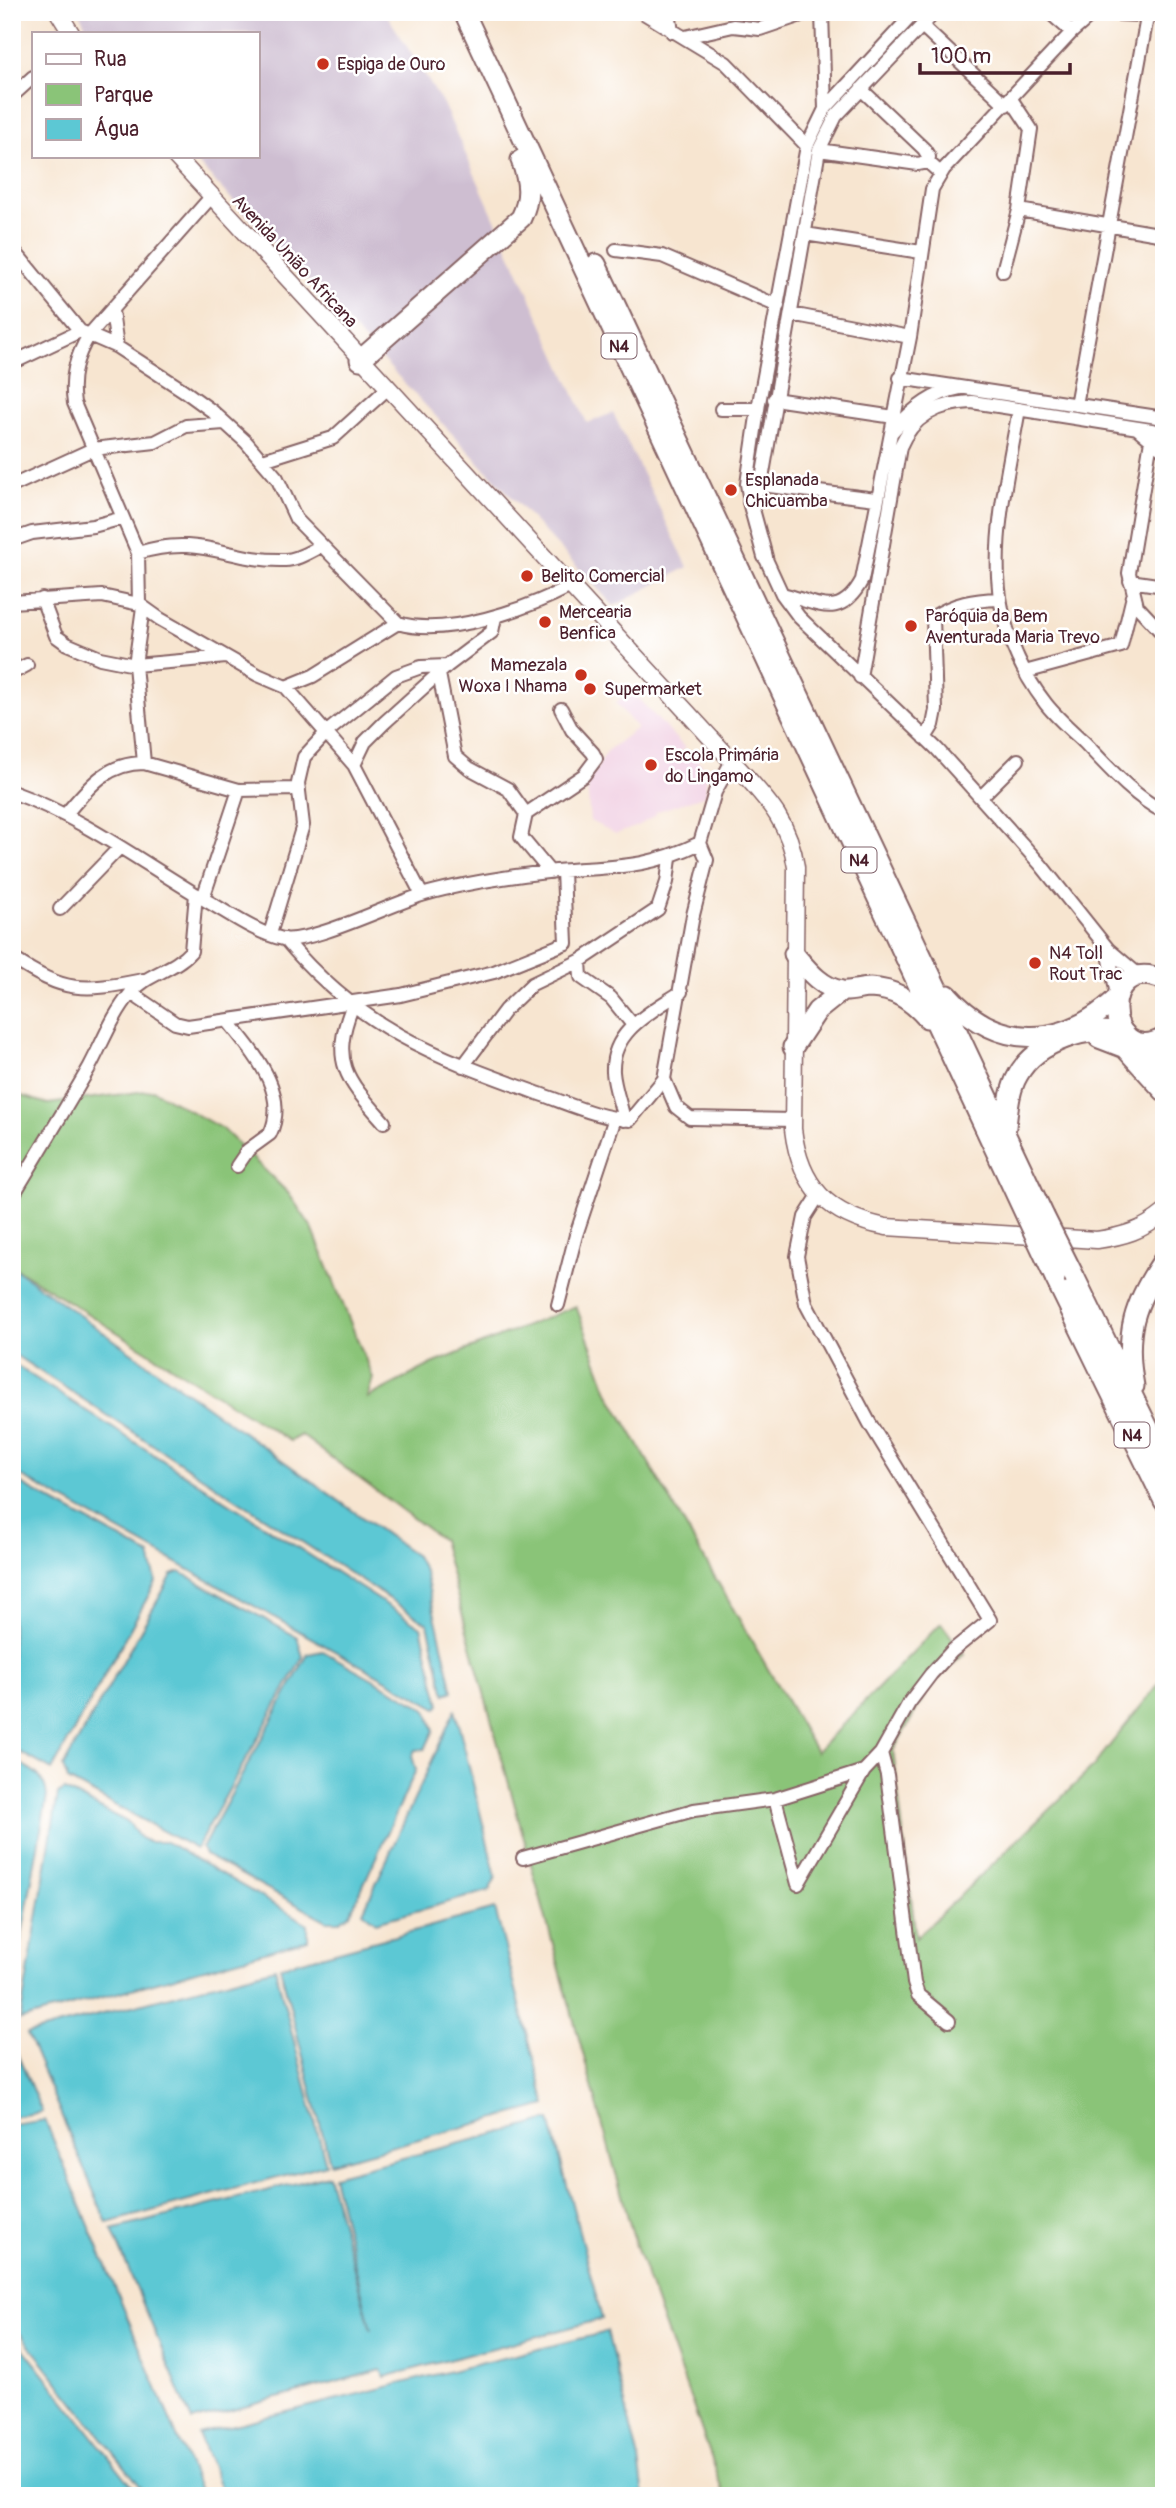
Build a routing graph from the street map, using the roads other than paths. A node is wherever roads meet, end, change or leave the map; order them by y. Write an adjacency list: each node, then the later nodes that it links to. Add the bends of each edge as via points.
1 (58, 12): 17 (main road)
2 (464, 12): 45 (main road, via 527,176 528,202 514,227); 134 (main road, N4)
3 (478, 12): 123 (main road, N4)
4 (642, 12): 18 (street)
5 (669, 12): 18 (street)
6 (810, 12): 20 (street, via 760,29 733,26)
7 (822, 12): 25 (street)
8 (898, 12): 16 (street)
9 (915, 12): 16 (street)
10 (935, 12): 15 (street)
11 (1049, 12): 19 (street)
12 (1095, 12): 13 (street); 19 (street)
13 (1148, 14): 14 (street); 32 (street)
14 (1164, 16)
15 (922, 26): 22 (street); 24 (street)
16 (900, 27): 25 (street)
17 (70, 32)
18 (672, 32): 20 (street)
19 (1072, 32): 24 (street)
20 (685, 37): 26 (street, via 726,63)
21 (32, 78): 23 (street)
22 (861, 89): 26 (street); 28 (street, via 924,149)
23 (12, 96)
24 (1009, 102): 29 (street); 31 (street, via 1031,129)
25 (825, 109): 26 (street)
26 (813, 148): 28 (street); 33 (street); 39 (street)
27 (177, 158): 30 (main road, Avenida União Africana)
28 (928, 162): 29 (street)
29 (940, 173): 37 (street, via 932,189)
30 (211, 197): 40 (street); 45 (main road, Avenida União Africana)
31 (1019, 210): 32 (street); 38 (street)
32 (1108, 226): 34 (street); 51 (street)
33 (805, 234): 37 (street); 41 (street)
34 (1164, 236)
35 (12, 248): 42 (street)
36 (617, 250): 39 (street, via 662,256)
37 (921, 252): 43 (street)
38 (1003, 271)
39 (778, 306): 53 (street)
40 (111, 311): 42 (street); 44 (street)
41 (791, 314): 43 (street); 50 (street)
42 (85, 333): 44 (street); 46 (street); 62 (street, via 71,384)
43 (910, 337): 47 (street)
44 (117, 347): 57 (street)
45 (360, 360): 49 (main road, Avenida União Africana)
46 (12, 363)
47 (900, 378): 48 (street); 55 (street)
48 (968, 386): 51 (street); 60 (street, via 925,402 907,414)
49 (388, 388): 64 (street, via 333,438); 75 (main road, Avenida União Africana)
50 (774, 399): 55 (street); 65 (street)
51 (1076, 405): 56 (street)
52 (722, 409): 53 (street)
53 (758, 409): 68 (street, via 747,484)
54 (1019, 409): 58 (street); 79 (street, via 997,556); 92 (street, via 953,402 924,414 904,436)
55 (894, 417): 60 (street)
56 (1164, 418)
57 (224, 423): 62 (street, via 186,426 155,442); 64 (street)
58 (1138, 429): 59 (street); 61 (street)
59 (1164, 432)
60 (892, 433): 67 (street)
61 (1151, 440): 63 (street); 74 (street)
62 (93, 449): 66 (street); 69 (street)
63 (1164, 450)
64 (262, 460): 71 (street, via 284,489 296,519)
65 (761, 485): 67 (street); 68 (street)
66 (12, 486)
67 (876, 499): 77 (street, via 862,580 847,603 834,606)
68 (750, 502): 73 (street)
69 (123, 518): 70 (street); 72 (street)
70 (12, 540)
71 (321, 546): 72 (street, via 283,560 178,544); 84 (street)
72 (138, 553): 82 (street)
73 (765, 557): 77 (street)
74 (1130, 581): 76 (street); 78 (street)
75 (571, 586): 83 (street); 98 (main road, Avenida União Africana)
76 (1164, 586)
77 (782, 594): 92 (street)
78 (1133, 596): 85 (street, via 1144,616); 90 (street, via 1121,646)
79 (999, 598): 90 (street, via 1010,644); 96 (street, via 967,601 933,617 936,710)
80 (41, 599): 81 (street); 82 (street, via 102,596); 88 (street, via 49,624 67,644 100,658)
81 (12, 602)
82 (141, 605): 86 (street); 88 (street)
83 (495, 617): 84 (street, via 415,628); 89 (street, via 492,632)
84 (398, 623): 93 (street, via 313,676)
85 (1164, 635)
86 (227, 657): 88 (street); 93 (street)
87 (27, 665): 91 (street)
88 (135, 665): 99 (street)
89 (443, 670): 95 (street, via 421,667 396,676); 100 (street, via 365,743); 106 (street, via 456,756 508,789)
90 (1025, 671): 105 (street, via 1056,715 1125,783)
91 (12, 673)
92 (860, 677): 96 (street)
93 (286, 687): 95 (street)
94 (561, 709): 106 (street, via 596,760 584,775)
95 (327, 732): 100 (street); 101 (street, via 304,757)
96 (925, 738): 104 (street)
97 (1018, 760): 104 (street)
98 (732, 761): 108 (street, via 715,792); 118 (main road, Avenida União Africana, via 774,808 789,833 796,867)
99 (144, 763): 102 (street); 107 (street, via 119,765 106,772)
100 (354, 765): 112 (street)
101 (299, 789): 102 (street); 115 (street, via 303,825)
102 (239, 790): 113 (street)
103 (12, 792): 107 (street)
104 (981, 797): 117 (street)
105 (1164, 812)
106 (526, 814): 111 (street, via 521,838)
107 (65, 815): 109 (street)
108 (700, 843): 110 (street); 125 (street, via 707,860)
109 (119, 848): 113 (street); 114 (street)
110 (670, 858): 111 (street, via 632,866); 120 (street, via 658,909)
111 (556, 871): 112 (street, via 473,882); 128 (street, via 564,944 494,972)
112 (422, 895): 116 (street)
113 (200, 896): 115 (street); 122 (street, via 191,951 168,971)
114 (60, 909)
115 (271, 934): 116 (street)
116 (285, 939): 128 (street)
117 (1108, 949): 121 (street); 127 (street)
118 (794, 954): 124 (main road, via 818,980); 135 (main road, Avenida União Africana)
119 (12, 958): 122 (street, via 45,980 84,989)
120 (580, 961): 130 (street, via 581,976 611,998); 136 (street, via 517,996)
121 (1156, 977): 127 (main road, via 1130,981)
122 (143, 980): 126 (street)
123 (936, 981): 127 (main road, via 976,1021 1019,1036 1058,1033 1101,1013); 143 (main road, N4)
124 (842, 991): 134 (main road, via 896,992 916,1006); 135 (main road, via 817,1011)
125 (681, 992): 130 (street); 137 (street)
126 (131, 993): 129 (street, via 181,1025); 146 (street, via 104,1032 92,1062)
127 (1116, 997): 131 (main road, via 1115,1018)
128 (350, 1005): 129 (street); 136 (street, via 417,1047); 142 (street, via 340,1051 345,1071 353,1088)
129 (228, 1021): 144 (street, via 265,1068 275,1116 270,1134 248,1150)
130 (633, 1025): 140 (street, via 621,1040 613,1071)
131 (1128, 1036): 132 (main road, via 1104,1031); 133 (main road, via 1150,1043); 138 (main road, via 1153,1062)
132 (1068, 1038): 139 (main road, via 1097,1037 1125,1048); 143 (main road, via 1052,1043 1019,1072)
133 (1164, 1038)
134 (943, 1041): 148 (main road, N4)
135 (793, 1047): 141 (main road, Avenida União Africana)
136 (463, 1066): 140 (street)
137 (664, 1079): 140 (street, via 629,1121); 141 (street, via 676,1107 690,1118)
138 (1164, 1083)
139 (1164, 1091)
140 (620, 1119): 150 (street, via 576,1235)
141 (793, 1120): 145 (main road, Avenida União Africana, via 800,1165)
142 (384, 1122)
143 (1005, 1133): 148 (main road, N4)
144 (237, 1166)
145 (819, 1195): 147 (main road, via 855,1219 886,1227 1097,1240 1128,1236); 154 (street, via 805,1217 797,1256 806,1304 869,1422 990,1620 931,1674)
146 (12, 1197)
147 (1164, 1213)
148 (1036, 1217): 151 (main road, N4, bridge, via 1075,1278); 153 (main road, N4, bridge, via 1055,1278)
149 (1164, 1259): 151 (main road, via 1135,1308 1130,1365)
150 (558, 1305)
151 (1139, 1408): 152 (main road, N4)
152 (1164, 1460)
153 (1164, 1501)
154 (881, 1753): 155 (street); 158 (street, via 914,1983 918,1996)
155 (864, 1771): 156 (street); 156 (street, via 798,1884)
156 (775, 1800): 157 (street, via 694,1810)
157 (523, 1858)
158 (949, 2021)

